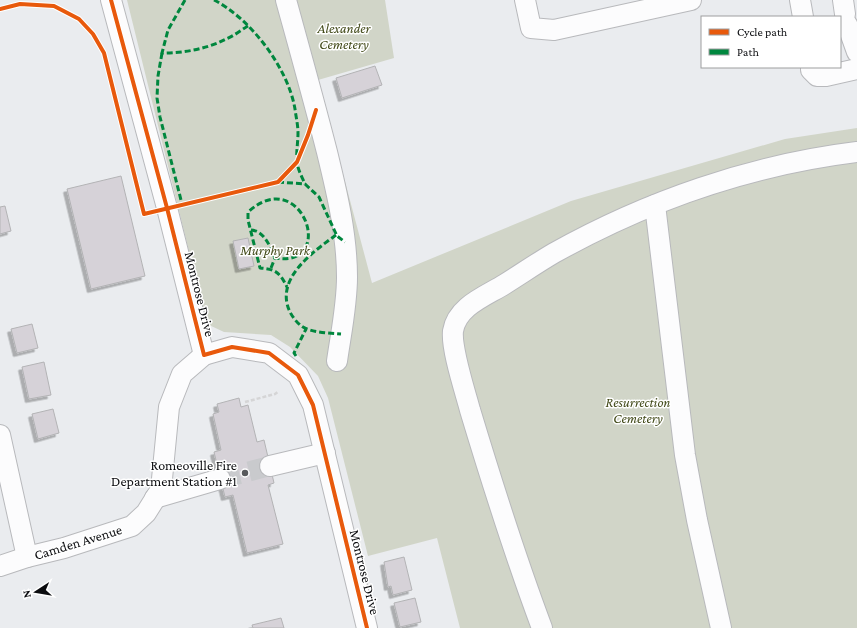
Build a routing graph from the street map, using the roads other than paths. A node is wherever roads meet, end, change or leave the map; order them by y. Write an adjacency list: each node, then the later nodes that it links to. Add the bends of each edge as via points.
1 (111, 0): 13 (street, Montrose Drive)
2 (286, 0): 14 (street, via 338,199 345,242 347,277)
3 (525, 0): 4 (street, via 531,28 554,30)
4 (691, 0)
5 (800, 0): 7 (street)
6 (845, 12): 8 (street)
7 (803, 16)
8 (857, 48)
9 (811, 68): 10 (street, via 817,76)
10 (857, 69)
11 (857, 152): 12 (street, via 825,156 726,179)
12 (655, 205): 23 (street, via 606,226 553,254 470,305 456,321 453,331 453,342 482,450 519,567); 24 (street, via 685,455)
13 (204, 355): 16 (street, Montrose Drive, via 232,347 269,353 298,375 313,405); 19 (street, Camden Avenue, via 182,374 169,407 161,489)
14 (337, 361)
15 (0, 435): 20 (street)
16 (325, 453): 17 (street); 22 (street, Montrose Drive)
17 (270, 466)
18 (220, 479): 19 (street)
19 (155, 498): 20 (street, Camden Avenue, via 146,513 132,526)
20 (27, 557): 21 (street, Camden Avenue)
21 (0, 566)
22 (367, 628)
23 (542, 628)
24 (721, 628)

